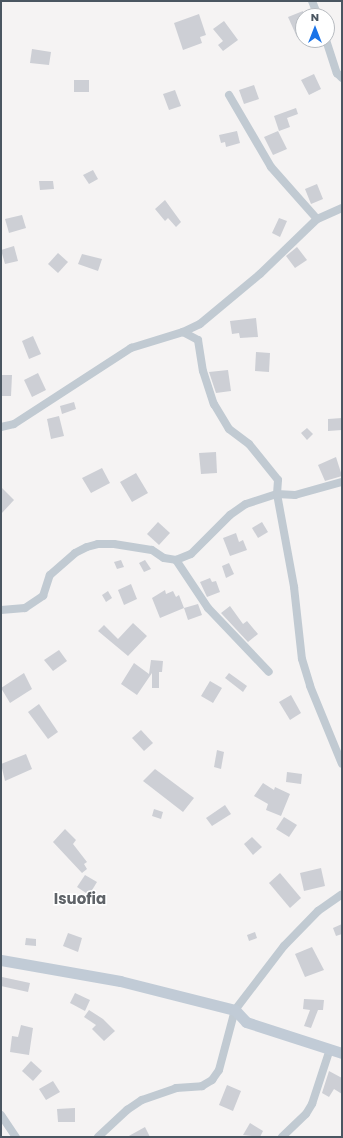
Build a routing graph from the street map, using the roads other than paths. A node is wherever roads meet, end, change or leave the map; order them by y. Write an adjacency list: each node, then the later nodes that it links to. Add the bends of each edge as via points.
1 (329, 48): 2 (street, via 337,73)
2 (342, 78)
3 (229, 96): 5 (street, via 271,167)
4 (341, 206): 5 (street)
5 (317, 219): 6 (street, via 243,288 200,324)
6 (184, 332): 7 (street, via 131,348 14,424); 9 (street, via 198,340 203,371 214,404 229,428 249,444 278,480)
7 (1, 426)
8 (342, 482): 9 (street, via 295,495)
9 (276, 494): 10 (street, via 246,504 230,515 191,554); 13 (street, via 294,587 302,660)
10 (176, 560): 11 (street, via 164,558 152,550 114,544 86,547 50,575 43,596 25,608); 12 (street, via 208,608)
11 (1, 610)
12 (269, 672)
13 (342, 764)
14 (342, 894): 16 (street, via 318,911 284,946)
15 (1, 961): 16 (main road, via 113,979)
16 (235, 1010): 17 (main road, via 246,1022); 21 (street, via 218,1070 212,1080 202,1086 176,1088 142,1100 127,1110)
17 (330, 1049): 18 (main road); 22 (street, via 312,1104 306,1114)
18 (342, 1053)
19 (1, 1115): 20 (street)
20 (16, 1137)
21 (98, 1137)
22 (282, 1137)

